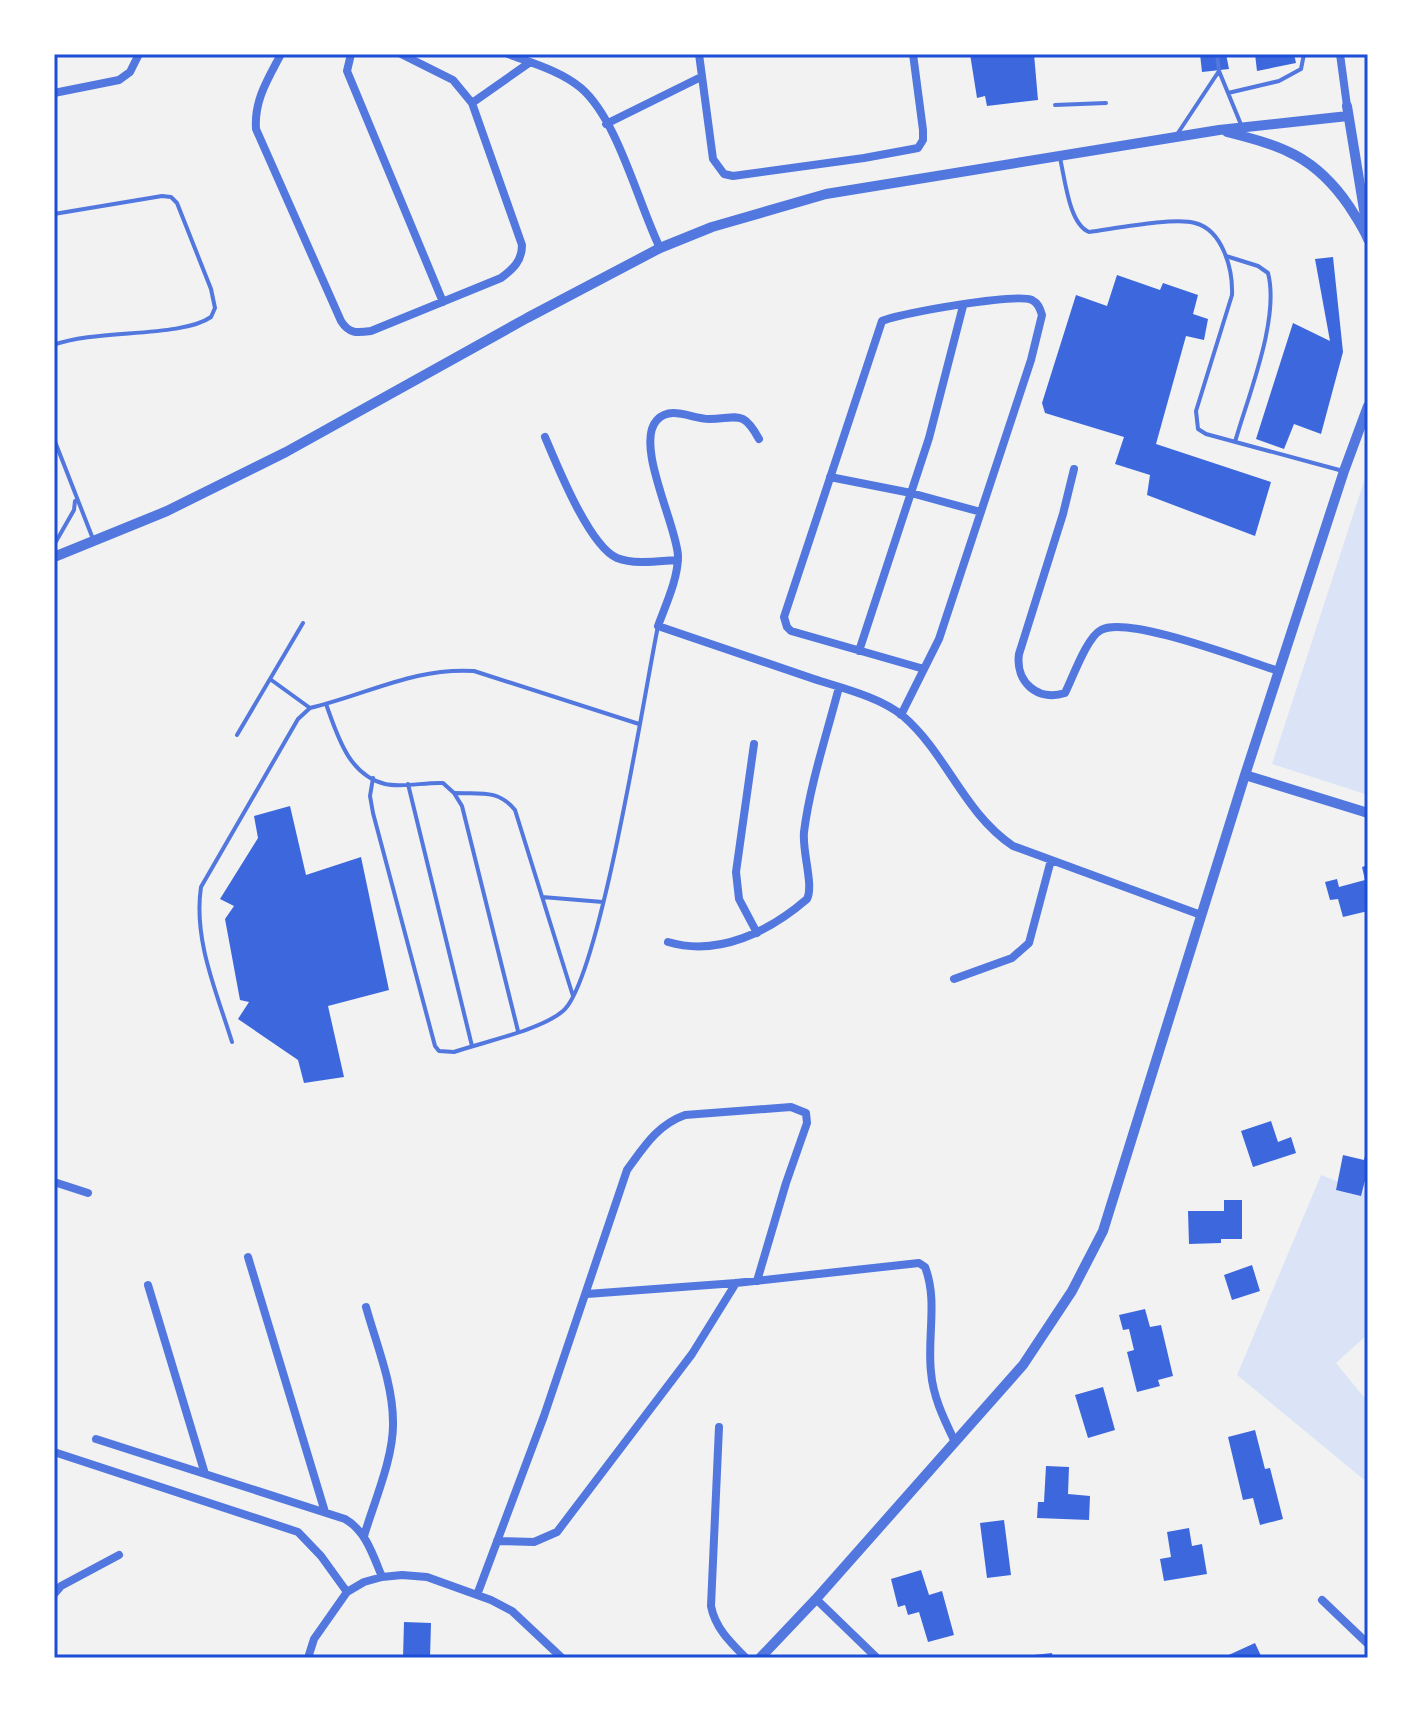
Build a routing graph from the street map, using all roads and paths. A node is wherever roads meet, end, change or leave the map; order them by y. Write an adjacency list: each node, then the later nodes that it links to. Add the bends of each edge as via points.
1 (139, 54): 14 (street, via 119,80)
2 (281, 54): 29 (street, via 260,96 256,129 347,331 371,331)
3 (351, 54): 29 (street, via 347,71)
4 (401, 54): 16 (street, via 453,80)
5 (508, 54): 11 (street)
6 (699, 54): 13 (street)
7 (913, 54): 13 (street, via 923,130 918,148 733,176 724,174 713,159)
8 (1217, 54): 12 (lane)
9 (1304, 54): 15 (lane, via 1301,69 1291,76)
10 (1340, 54): 19 (street)
11 (529, 63): 16 (street); 20 (street, via 580,87)
12 (1219, 71): 15 (lane); 23 (lane)
13 (701, 77): 20 (street)
14 (54, 93)
15 (1228, 93): 21 (lane)
16 (472, 103): 29 (street, via 522,253 501,278)
17 (1106, 103): 18 (lane)
18 (1055, 105)
19 (1347, 111): 21 (street); 26 (street)
20 (606, 124): 27 (street)
21 (1242, 127): 22 (street)
22 (1219, 130): 23 (street); 26 (street, via 1280,146 1303,158 1340,193)
23 (1174, 139): 24 (street)
24 (1060, 156): 27 (street, via 826,194); 28 (lane, via 1075,219 1084,230 1195,223 1208,229)
25 (54, 214): 31 (lane, via 171,197 215,308 211,317 190,326)
26 (1368, 238)
27 (660, 248): 44 (street, via 286,452)
28 (1226, 256): 36 (lane, via 1232,295 1196,424 1206,434); 36 (lane, via 1258,266 1270,281 1271,313)
29 (443, 302)
30 (963, 306): 40 (street, via 882,321); 41 (street); 43 (street, via 1029,299 1042,315)
31 (54, 345)
32 (1368, 406): 39 (street)
33 (545, 437): 47 (street, via 571,498 613,556 628,561)
34 (54, 439): 37 (lane)
35 (759, 439): 47 (street, via 749,421 738,416 708,419 674,412 658,419 651,430 655,479 677,540)
36 (1235, 442): 39 (lane)
37 (56, 448): 42 (lane)
38 (1074, 469): 52 (street, via 1019,654 1018,670 1026,686 1048,695 1065,693 1093,637 1111,627 1136,627)
39 (1344, 471): 52 (street)
40 (830, 477): 41 (street); 50 (street, via 784,622 791,631)
41 (911, 493): 43 (street); 50 (street)
42 (76, 499): 44 (lane); 45 (lane)
43 (981, 512): 51 (street)
44 (94, 541): 46 (street)
45 (54, 545)
46 (54, 557)
47 (678, 560): 49 (street)
48 (303, 623): 53 (lane)
49 (658, 626): 54 (street); 58 (lane)
50 (859, 651): 51 (street)
51 (924, 669): 57 (street)
52 (1279, 671): 61 (street)
53 (270, 679): 56 (lane); 59 (lane)
54 (839, 687): 57 (street); 70 (street, via 806,820 803,853 810,893 797,908)
55 (326, 704): 56 (lane); 58 (lane, via 449,669 474,671); 62 (lane, via 346,755)
56 (310, 708): 75 (lane, via 298,719 201,887 200,934)
57 (901, 715): 66 (street, via 993,832)
58 (639, 724): 68 (lane)
59 (237, 735)
60 (754, 744): 70 (street, via 736,872 739,899)
61 (1245, 775): 65 (street); 69 (street)
62 (373, 778): 63 (lane, via 386,784); 76 (lane, via 373,813 430,1037 439,1051)
63 (407, 783): 64 (lane, via 443,783); 76 (lane)
64 (454, 793): 67 (lane, via 507,800 515,810); 74 (lane, via 462,806)
65 (1368, 813)
66 (1051, 860): 69 (street); 72 (street, via 1029,943 1012,958)
67 (542, 897): 68 (lane); 73 (lane)
68 (603, 902): 73 (lane)
69 (1201, 915): 87 (street, via 1103,1231 1072,1291 1023,1365)
70 (757, 933): 71 (street, via 719,945)
71 (668, 942)
72 (954, 979)
73 (573, 996): 74 (lane, via 564,1010)
74 (518, 1031): 76 (lane)
75 (232, 1042)
76 (472, 1046)
77 (54, 1182): 78 (street)
78 (88, 1193)
79 (248, 1257): 90 (street)
80 (757, 1281): 81 (street); 83 (street, via 807,1123 806,1113 794,1107 685,1115 652,1135 627,1170); 87 (street, via 908,1262 925,1267 931,1292 932,1382)
81 (736, 1283): 83 (street); 92 (street, via 692,1354 557,1532 534,1542)
82 (148, 1285): 89 (street)
83 (587, 1294): 92 (street)
84 (366, 1307): 91 (street, via 393,1423)
85 (719, 1427): 103 (street, via 711,1606 719,1628)
86 (96, 1439): 89 (street)
87 (955, 1442): 98 (street)
88 (54, 1452): 95 (street, via 298,1532)
89 (205, 1474): 90 (street)
90 (325, 1512): 91 (street, via 357,1526)
91 (364, 1536): 94 (street)
92 (497, 1541): 97 (street)
93 (119, 1555): 96 (street)
94 (382, 1577): 95 (street); 97 (street, via 427,1577)
95 (347, 1592): 101 (street, via 314,1639)
96 (54, 1594)
97 (477, 1595): 102 (street, via 512,1611)
98 (816, 1599): 104 (street); 105 (street)
99 (1322, 1600): 100 (street)
100 (1368, 1644)
101 (308, 1658)
102 (562, 1658)
103 (746, 1658)
104 (760, 1658)
105 (877, 1658)

